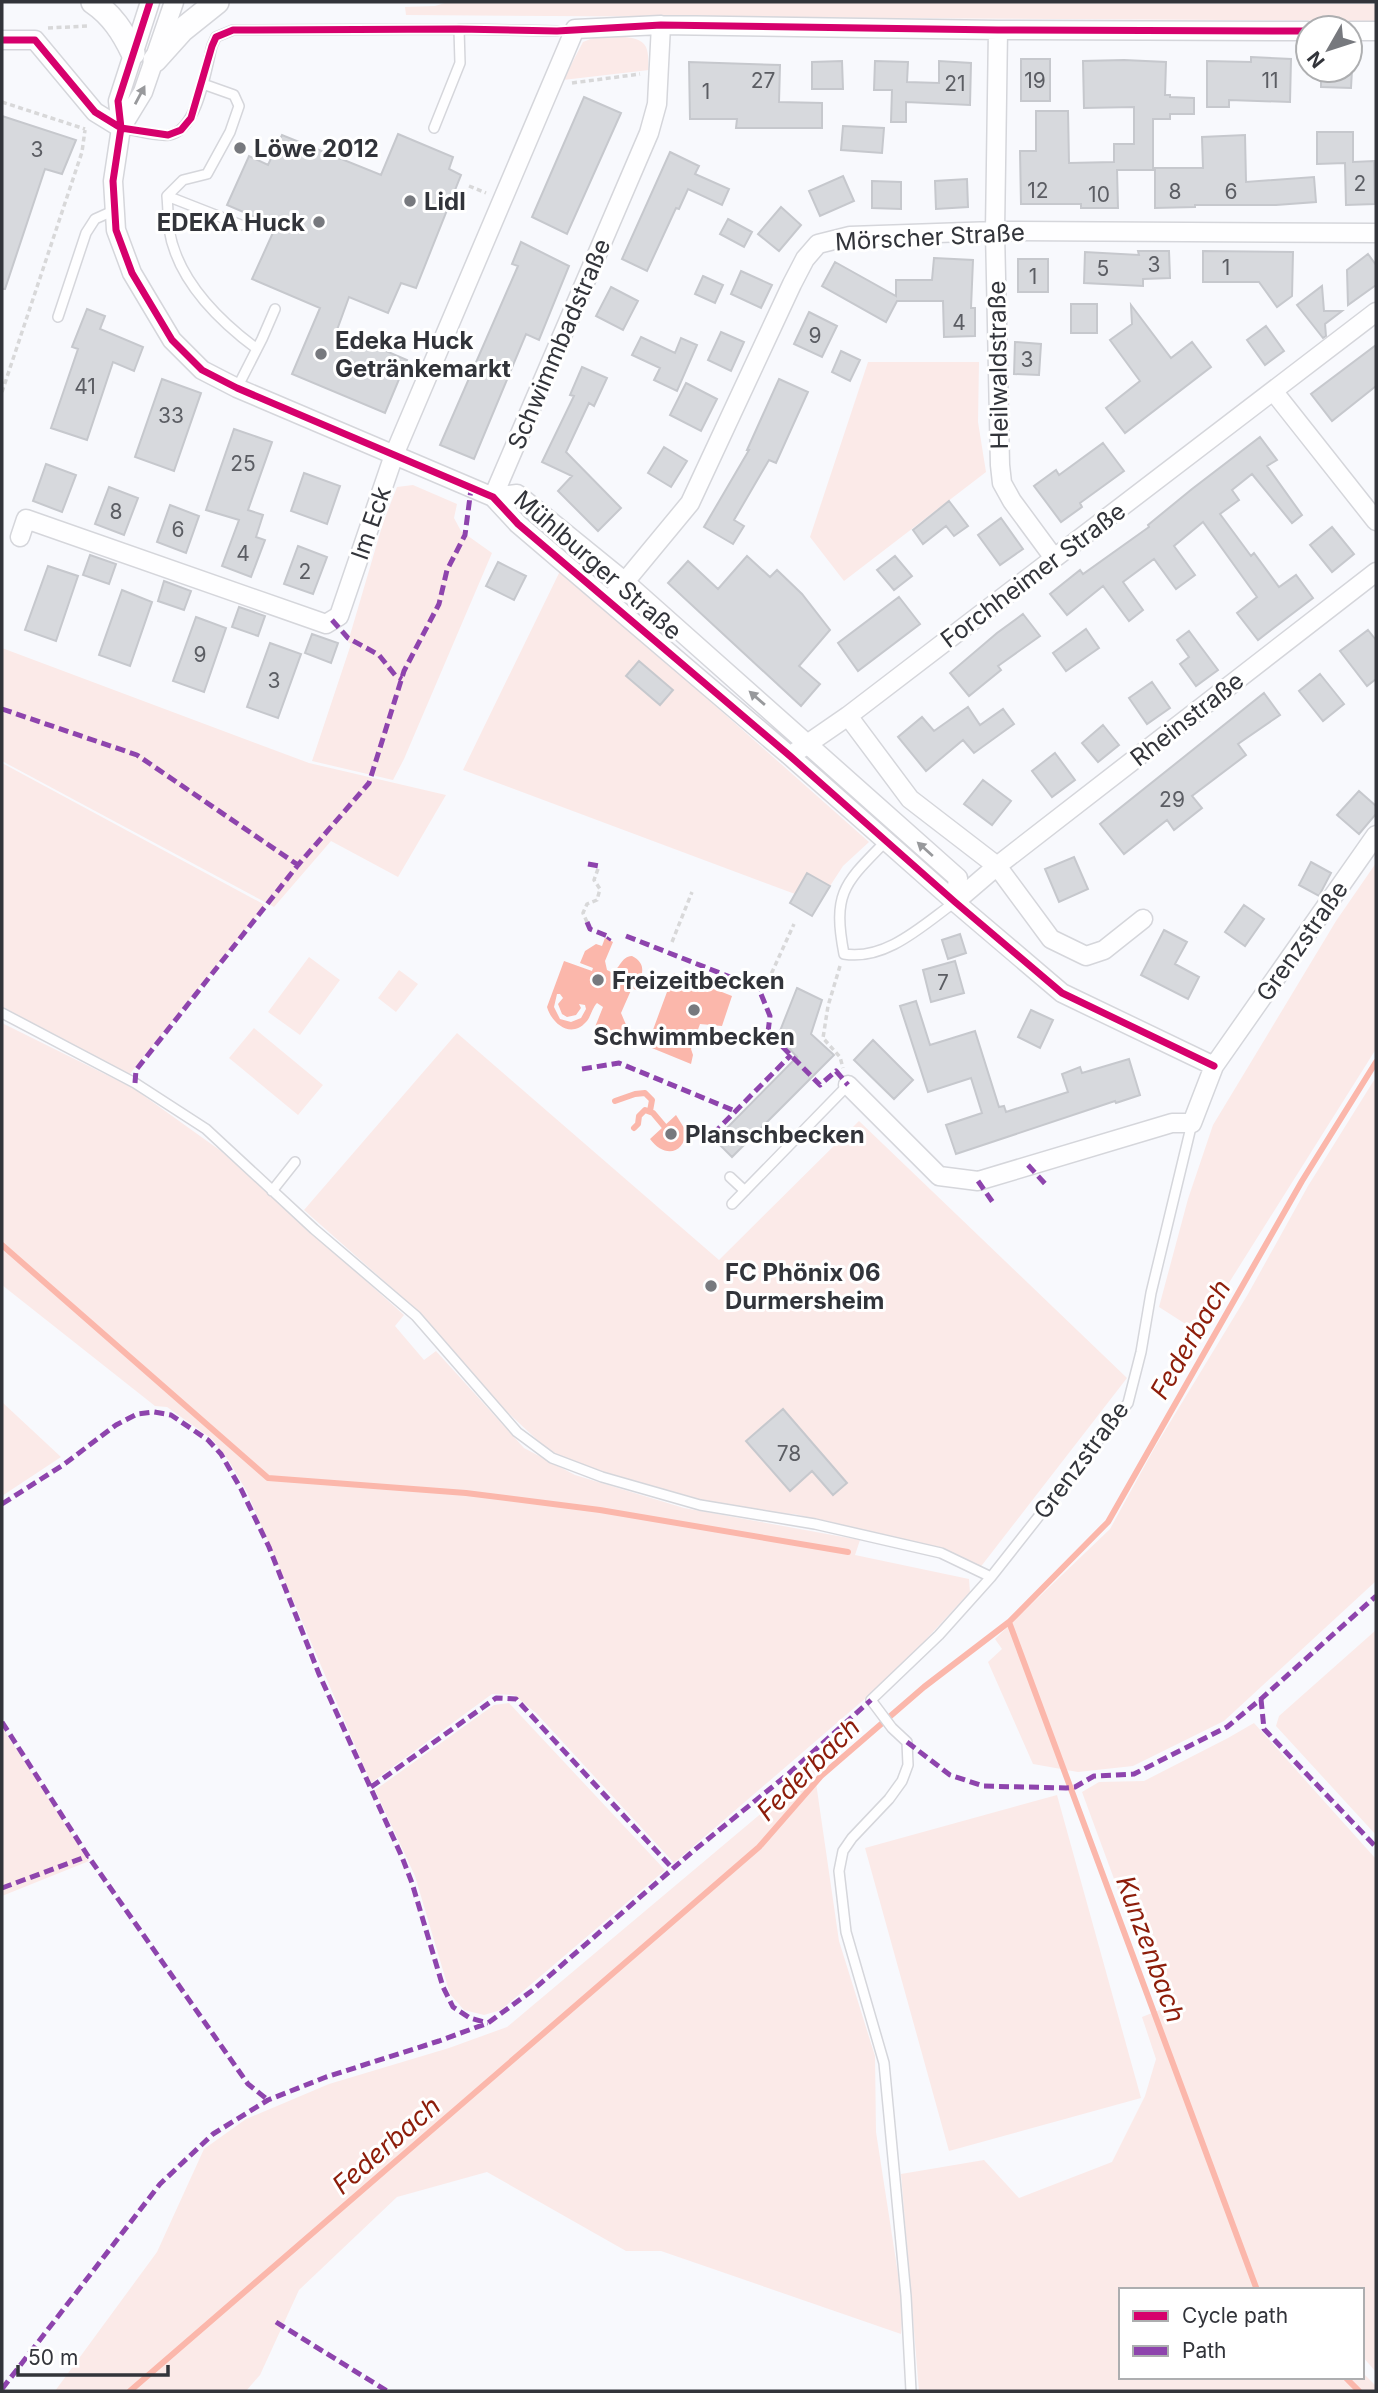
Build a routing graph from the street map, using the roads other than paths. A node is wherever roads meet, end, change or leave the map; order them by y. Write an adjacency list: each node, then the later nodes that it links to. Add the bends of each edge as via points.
1 (93, 2): 11 (street)
2 (150, 2): 11 (street, Mühlburger Straße)
3 (174, 2): 11 (street, Mühlburger Straße)
4 (217, 2): 11 (street)
5 (661, 25): 7 (street); 8 (street); 27 (street, Schwimmbadstraße, via 657,104 649,133)
6 (459, 29): 7 (lane); 12 (lane, via 233,30 216,37); 14 (lane, via 460,63)
7 (566, 30): 26 (street, Im Eck, via 553,81)
8 (998, 30): 9 (street); 18 (street, Heilwaldstraße)
9 (1294, 31)
10 (2, 40): 13 (street, via 35,40 95,112)
11 (144, 57): 13 (street, Mühlburger Straße, via 143,92)
12 (203, 84): 13 (lane, via 191,118 181,130 168,135); 15 (lane, via 234,95 239,106 207,174 183,180)
13 (121, 128): 16 (street, Mühlburger Straße, via 113,181)
14 (434, 128)
15 (167, 196): 17 (lane); 23 (lane, via 169,231 181,265 215,315)
16 (115, 210): 22 (lane, via 96,219 86,233); 24 (street, Mühlburger Straße, via 116,230 132,273 172,340 202,370)
17 (241, 225)
18 (995, 231): 19 (street, Mörscher Straße); 30 (street, Heilwaldstraße, via 1002,483); 32 (street, Mörscher Straße, via 850,236 818,244 792,285 690,503)
19 (1376, 233)
20 (275, 309): 23 (lane)
21 (1376, 312): 25 (street, Forchheimer Straße)
22 (58, 317)
23 (257, 349): 24 (lane)
24 (237, 388): 26 (street, Mühlburger Straße)
25 (1274, 392): 28 (street); 30 (street, Forchheimer Straße)
26 (394, 455): 27 (street, Mühlburger Straße); 29 (street, Im Eck, via 339,616 326,624 26,519)
27 (493, 496): 32 (street, via 517,494); 33 (street, Mühlburger Straße, via 518,524)
28 (1376, 521)
29 (20, 537)
30 (1054, 558): 34 (street, Forchheimer Straße)
31 (1376, 572): 39 (street, Rheinstraße)
32 (624, 581): 33 (street, Mörscher Straße); 35 (street, one-way to 32)
33 (609, 601): 36 (street, Mühlburger Straße)
34 (848, 716): 35 (street, Forchheimer Straße); 39 (street, via 910,799)
35 (808, 743): 36 (street, Forchheimer Straße); 40 (street, one-way to 35, via 958,878)
36 (790, 756): 38 (street, Mühlburger Straße)
37 (1376, 835): 43 (street, Grenzstraße)
38 (886, 841): 40 (street, Mühlburger Straße); 40 (lane, via 852,877 840,900 844,954 878,952)
39 (997, 866): 40 (street, Rheinstraße); 41 (street, via 1051,940 1086,956 1104,950)
40 (955, 902): 43 (street, Mühlburger Straße, via 1062,993)
41 (1143, 919)
42 (2, 1013): 48 (lane, via 135,1083 206,1129)
43 (1214, 1066): 45 (street, Grenzstraße)
44 (848, 1085): 45 (street, via 939,1175 978,1181 1172,1123); 49 (lane)
45 (1192, 1123): 51 (lane, Grenzstraße, via 1128,1403)
46 (295, 1162): 48 (lane)
47 (730, 1177): 49 (lane)
48 (271, 1191): 51 (lane, via 416,1316 517,1432 552,1458 700,1505 815,1524 941,1553)
49 (745, 1191): 50 (lane)
50 (732, 1204)
51 (991, 1577): 52 (lane, Grenzstraße, via 871,1700 907,1742 908,1765 889,1799 843,1851 839,1871 846,1932 884,2063)
52 (911, 2391)

